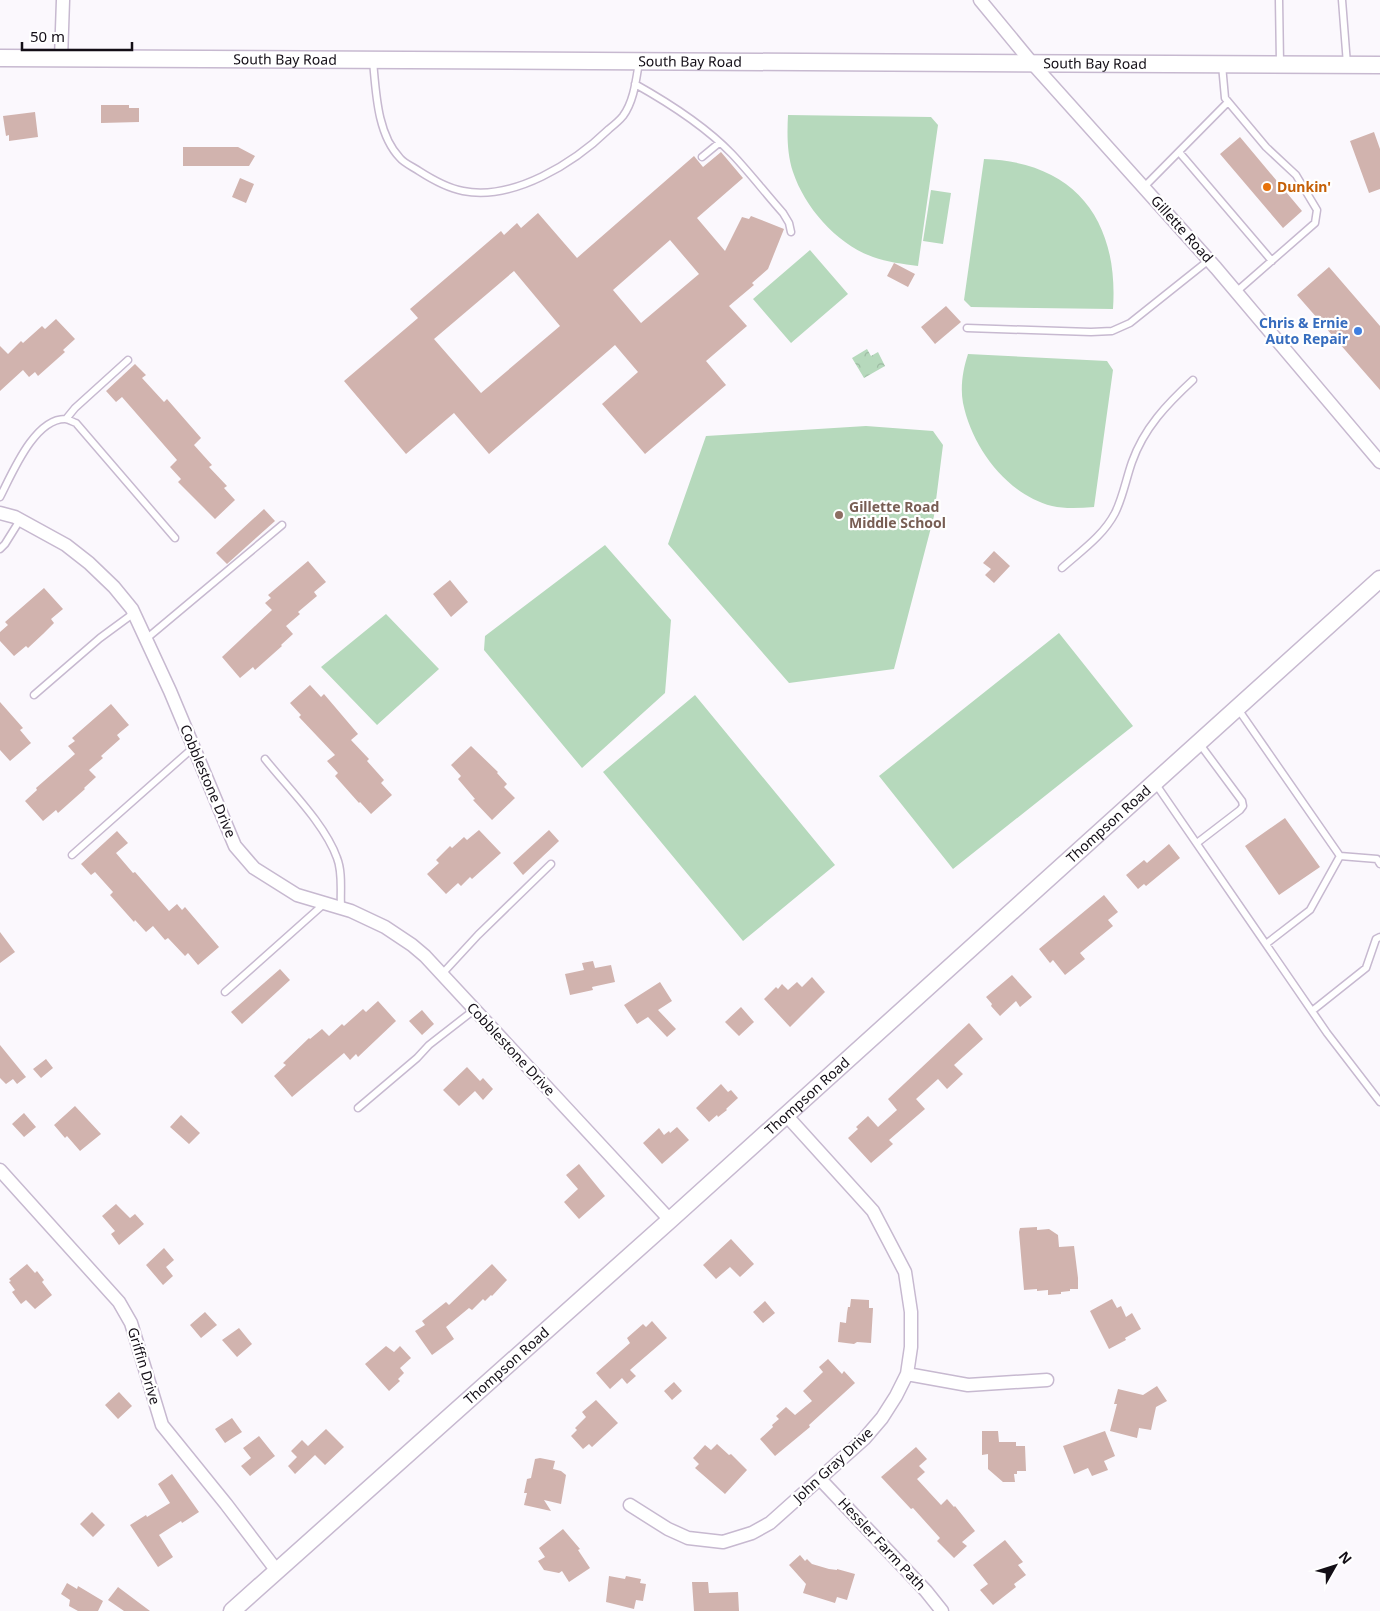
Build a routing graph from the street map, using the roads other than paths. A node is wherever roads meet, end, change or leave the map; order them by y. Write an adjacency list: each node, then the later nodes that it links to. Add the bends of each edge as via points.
1 (63, 0): 6 (street)
2 (980, 0): 9 (street, Gillette Road)
3 (1279, 0): 11 (lane)
4 (1342, 0): 12 (lane)
5 (0, 58): 6 (street, South Bay Road)
6 (61, 58): 7 (street, South Bay Road)
7 (373, 60): 8 (street, South Bay Road); 14 (lane, via 379,117 400,158 444,186 465,191 514,188 539,178 587,150 623,116)
8 (640, 61): 9 (street, South Bay Road); 14 (lane)
9 (1032, 63): 10 (street, South Bay Road); 19 (street, Gillette Road)
10 (1221, 64): 11 (street, South Bay Road); 15 (lane)
11 (1280, 64): 12 (street, South Bay Road)
12 (1347, 64): 13 (street, South Bay Road)
13 (1380, 65)
14 (636, 84): 16 (lane)
15 (1228, 102): 17 (lane); 22 (lane, via 1266,147 1296,175 1317,210 1315,223)
16 (719, 142): 18 (lane); 20 (lane, via 783,213)
17 (1178, 152): 19 (lane); 22 (lane)
18 (702, 157)
19 (1144, 187): 21 (street, Gillette Road)
20 (791, 232)
21 (1208, 260): 23 (street, Gillette Road); 24 (lane, via 1130,323 1112,331)
22 (1272, 261): 23 (lane)
23 (1236, 292): 28 (street, Gillette Road)
24 (967, 328)
25 (128, 360): 27 (lane)
26 (1193, 380): 35 (lane, via 1164,407 1147,430 1115,512 1091,543)
27 (66, 419): 29 (lane, via 52,422 38,434 23,452); 33 (lane, via 76,423)
28 (1380, 462)
29 (0, 497)
30 (0, 513): 31 (street, Cobblestone Drive)
31 (20, 520): 34 (lane); 37 (street, Cobblestone Drive, via 66,545 89,563 114,587)
32 (282, 525): 38 (lane)
33 (175, 538)
34 (0, 549)
35 (1062, 568)
36 (1380, 579): 40 (street, Thompson Road)
37 (134, 613): 38 (street, Cobblestone Drive); 39 (lane)
38 (146, 639): 42 (street, Cobblestone Drive)
39 (34, 695)
40 (1237, 708): 41 (street, Thompson Road); 47 (lane)
41 (1198, 742): 44 (street, Thompson Road); 45 (lane, via 1243,806)
42 (194, 747): 46 (lane); 50 (street, Cobblestone Drive, via 235,846 254,868 280,886)
43 (265, 759): 51 (lane, via 323,830 340,868)
44 (1155, 782): 45 (lane); 60 (street, Thompson Road)
45 (1197, 843): 53 (lane)
46 (72, 856)
47 (1340, 856): 49 (lane, via 1377,859); 53 (lane, via 1310,910)
48 (551, 864): 54 (lane)
49 (1380, 864)
50 (324, 903): 51 (street, Cobblestone Drive); 55 (lane)
51 (341, 908): 54 (street, Cobblestone Drive, via 385,928 412,945)
52 (1380, 936): 57 (lane, via 1366,968)
53 (1266, 944): 57 (lane)
54 (442, 974): 56 (street, Cobblestone Drive)
55 (226, 992)
56 (474, 1010): 59 (lane); 62 (street, Cobblestone Drive)
57 (1312, 1011): 58 (lane)
58 (1380, 1102)
59 (358, 1108)
60 (786, 1115): 62 (street, Thompson Road); 63 (street, John Gray Drive, via 873,1211 905,1272 911,1312)
61 (0, 1170): 67 (street, Griffin Drive, via 119,1302 131,1323 162,1425)
62 (670, 1220): 67 (street, Thompson Road)
63 (907, 1374): 64 (street, via 968,1385); 65 (street, John Gray Drive, via 882,1418)
64 (1047, 1380)
65 (820, 1478): 66 (street, John Gray Drive, via 770,1523 752,1533 723,1542 688,1538); 69 (street, Hessler Farm Path)
66 (630, 1505)
67 (277, 1571): 68 (street, Thompson Road)
68 (232, 1611)
69 (942, 1611)

